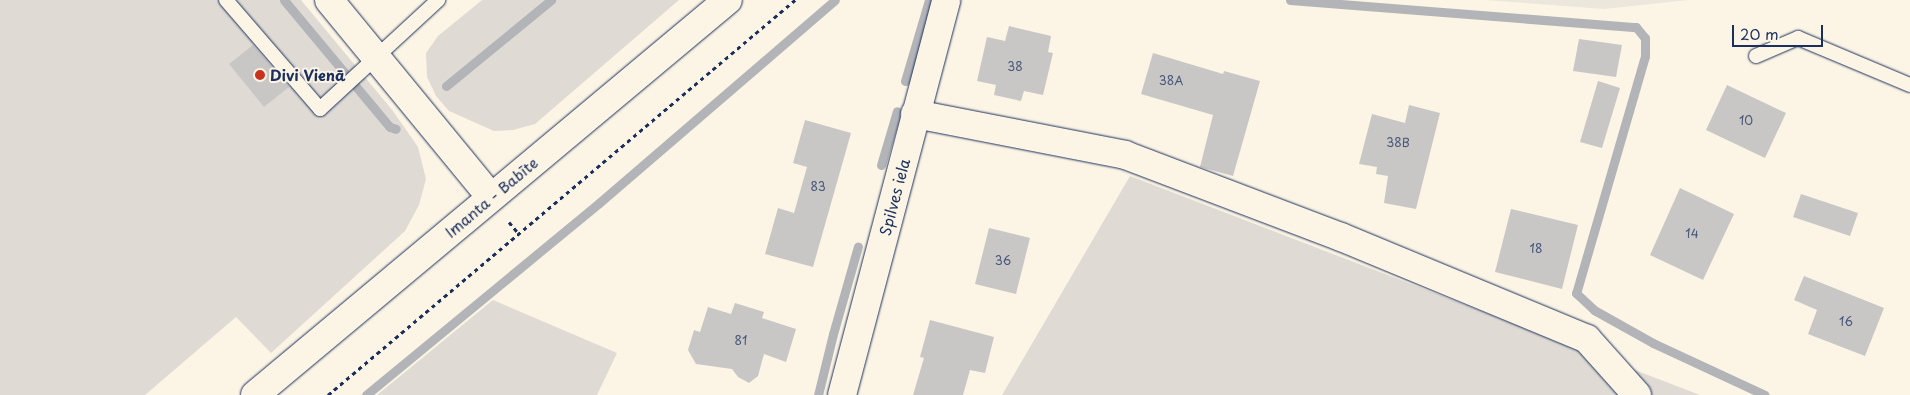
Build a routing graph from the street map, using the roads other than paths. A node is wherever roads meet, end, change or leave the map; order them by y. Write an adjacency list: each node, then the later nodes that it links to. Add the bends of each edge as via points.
1 (226, 0): 7 (lane, via 320,109)
2 (329, 0): 7 (street)
3 (438, 0): 7 (lane)
4 (728, 0): 10 (street, Imanta - Babīte)
5 (946, 0): 9 (street, Spilves iela)
6 (1756, 56): 8 (lane, via 1798,38)
7 (376, 59): 10 (street)
8 (1910, 85)
9 (915, 114): 12 (street, Spilves iela); 13 (street, via 1125,155 1341,237 1588,339)
10 (491, 197): 11 (street, Imanta - Babīte)
11 (255, 395)
12 (842, 395)
13 (1637, 395)

